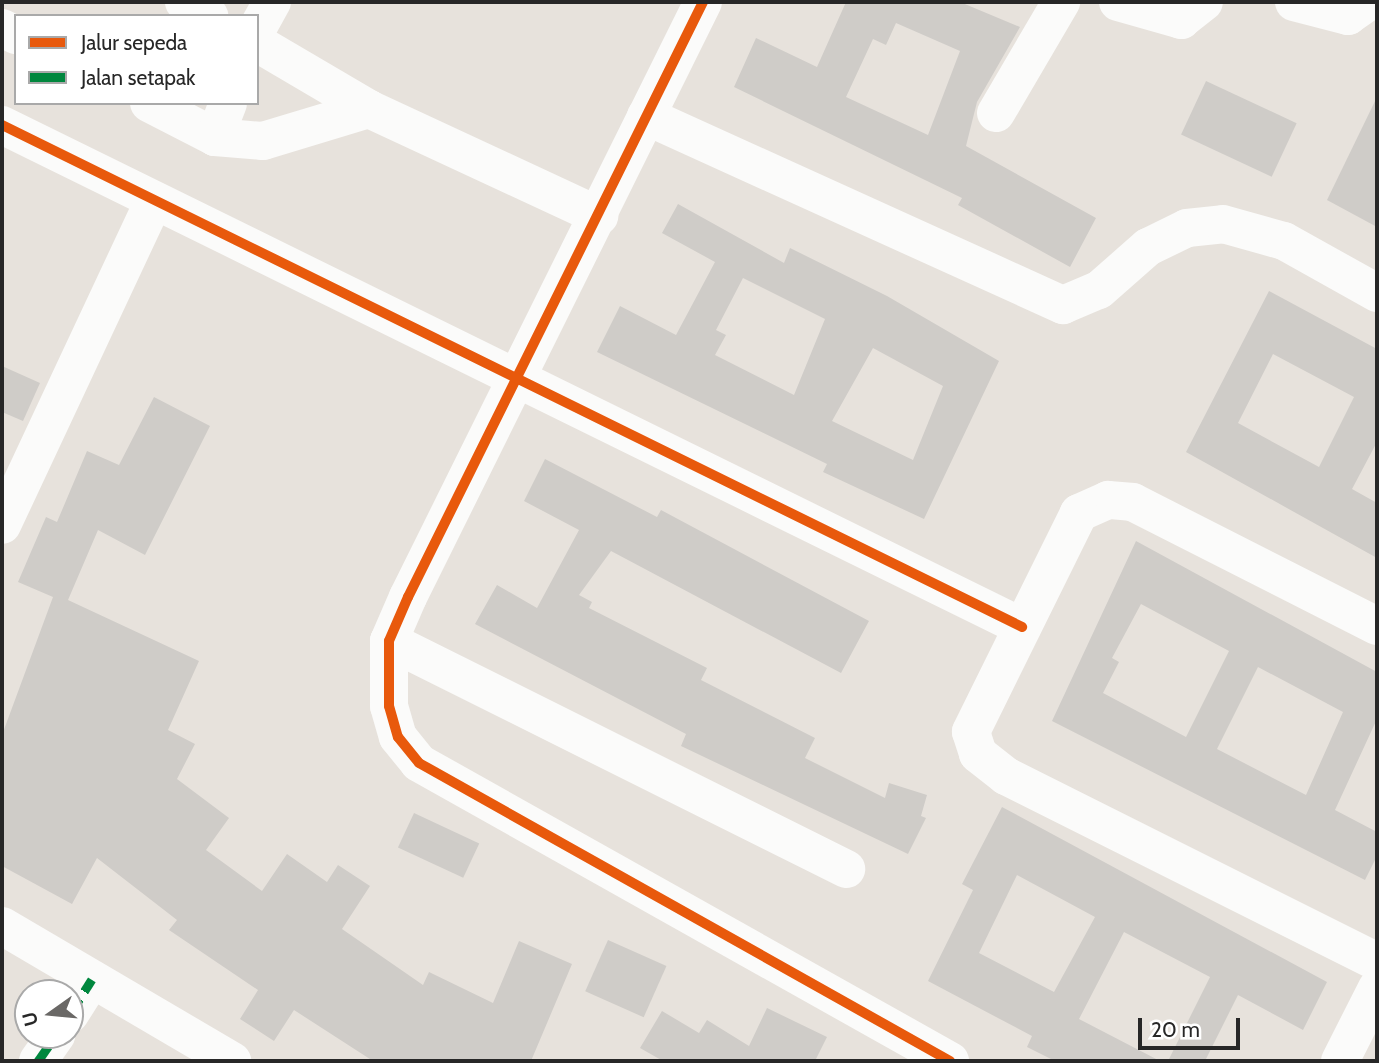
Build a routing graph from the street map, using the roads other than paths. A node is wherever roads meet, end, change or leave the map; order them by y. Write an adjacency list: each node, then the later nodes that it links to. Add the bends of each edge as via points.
1 (184, 2): 9 (street)
2 (272, 2): 10 (street)
3 (703, 2): 15 (street)
4 (1061, 2): 14 (street)
5 (1118, 2): 6 (street, via 1175,20 1188,19)
6 (1203, 2)
7 (1294, 2): 8 (street, via 1339,16)
8 (1368, 2)
9 (205, 14)
10 (259, 25)
11 (259, 44): 13 (street)
12 (157, 105): 16 (street)
13 (369, 109): 16 (street, via 263,141); 19 (street)
14 (996, 113)
15 (646, 116): 19 (street); 20 (street, via 1063,305 1099,290 1148,247 1187,228 1223,224 1284,241)
16 (221, 120)
17 (2, 125): 18 (street)
18 (153, 203): 21 (street); 22 (street)
19 (599, 216): 21 (street)
20 (1377, 293)
21 (517, 384): 24 (street); 25 (street)
22 (2, 525)
23 (1377, 626): 24 (street, via 1133,502 1108,500 1079,513)
24 (1022, 627): 28 (street, via 971,732 978,754 1006,776)
25 (389, 641): 26 (street); 33 (street, via 389,706 398,737 419,763)
26 (846, 870)
27 (2, 926): 29 (street)
28 (1377, 962)
29 (92, 979): 31 (street); 32 (street)
30 (1377, 988): 34 (street)
31 (84, 992)
32 (232, 1061)
33 (950, 1061)
34 (1340, 1061)

